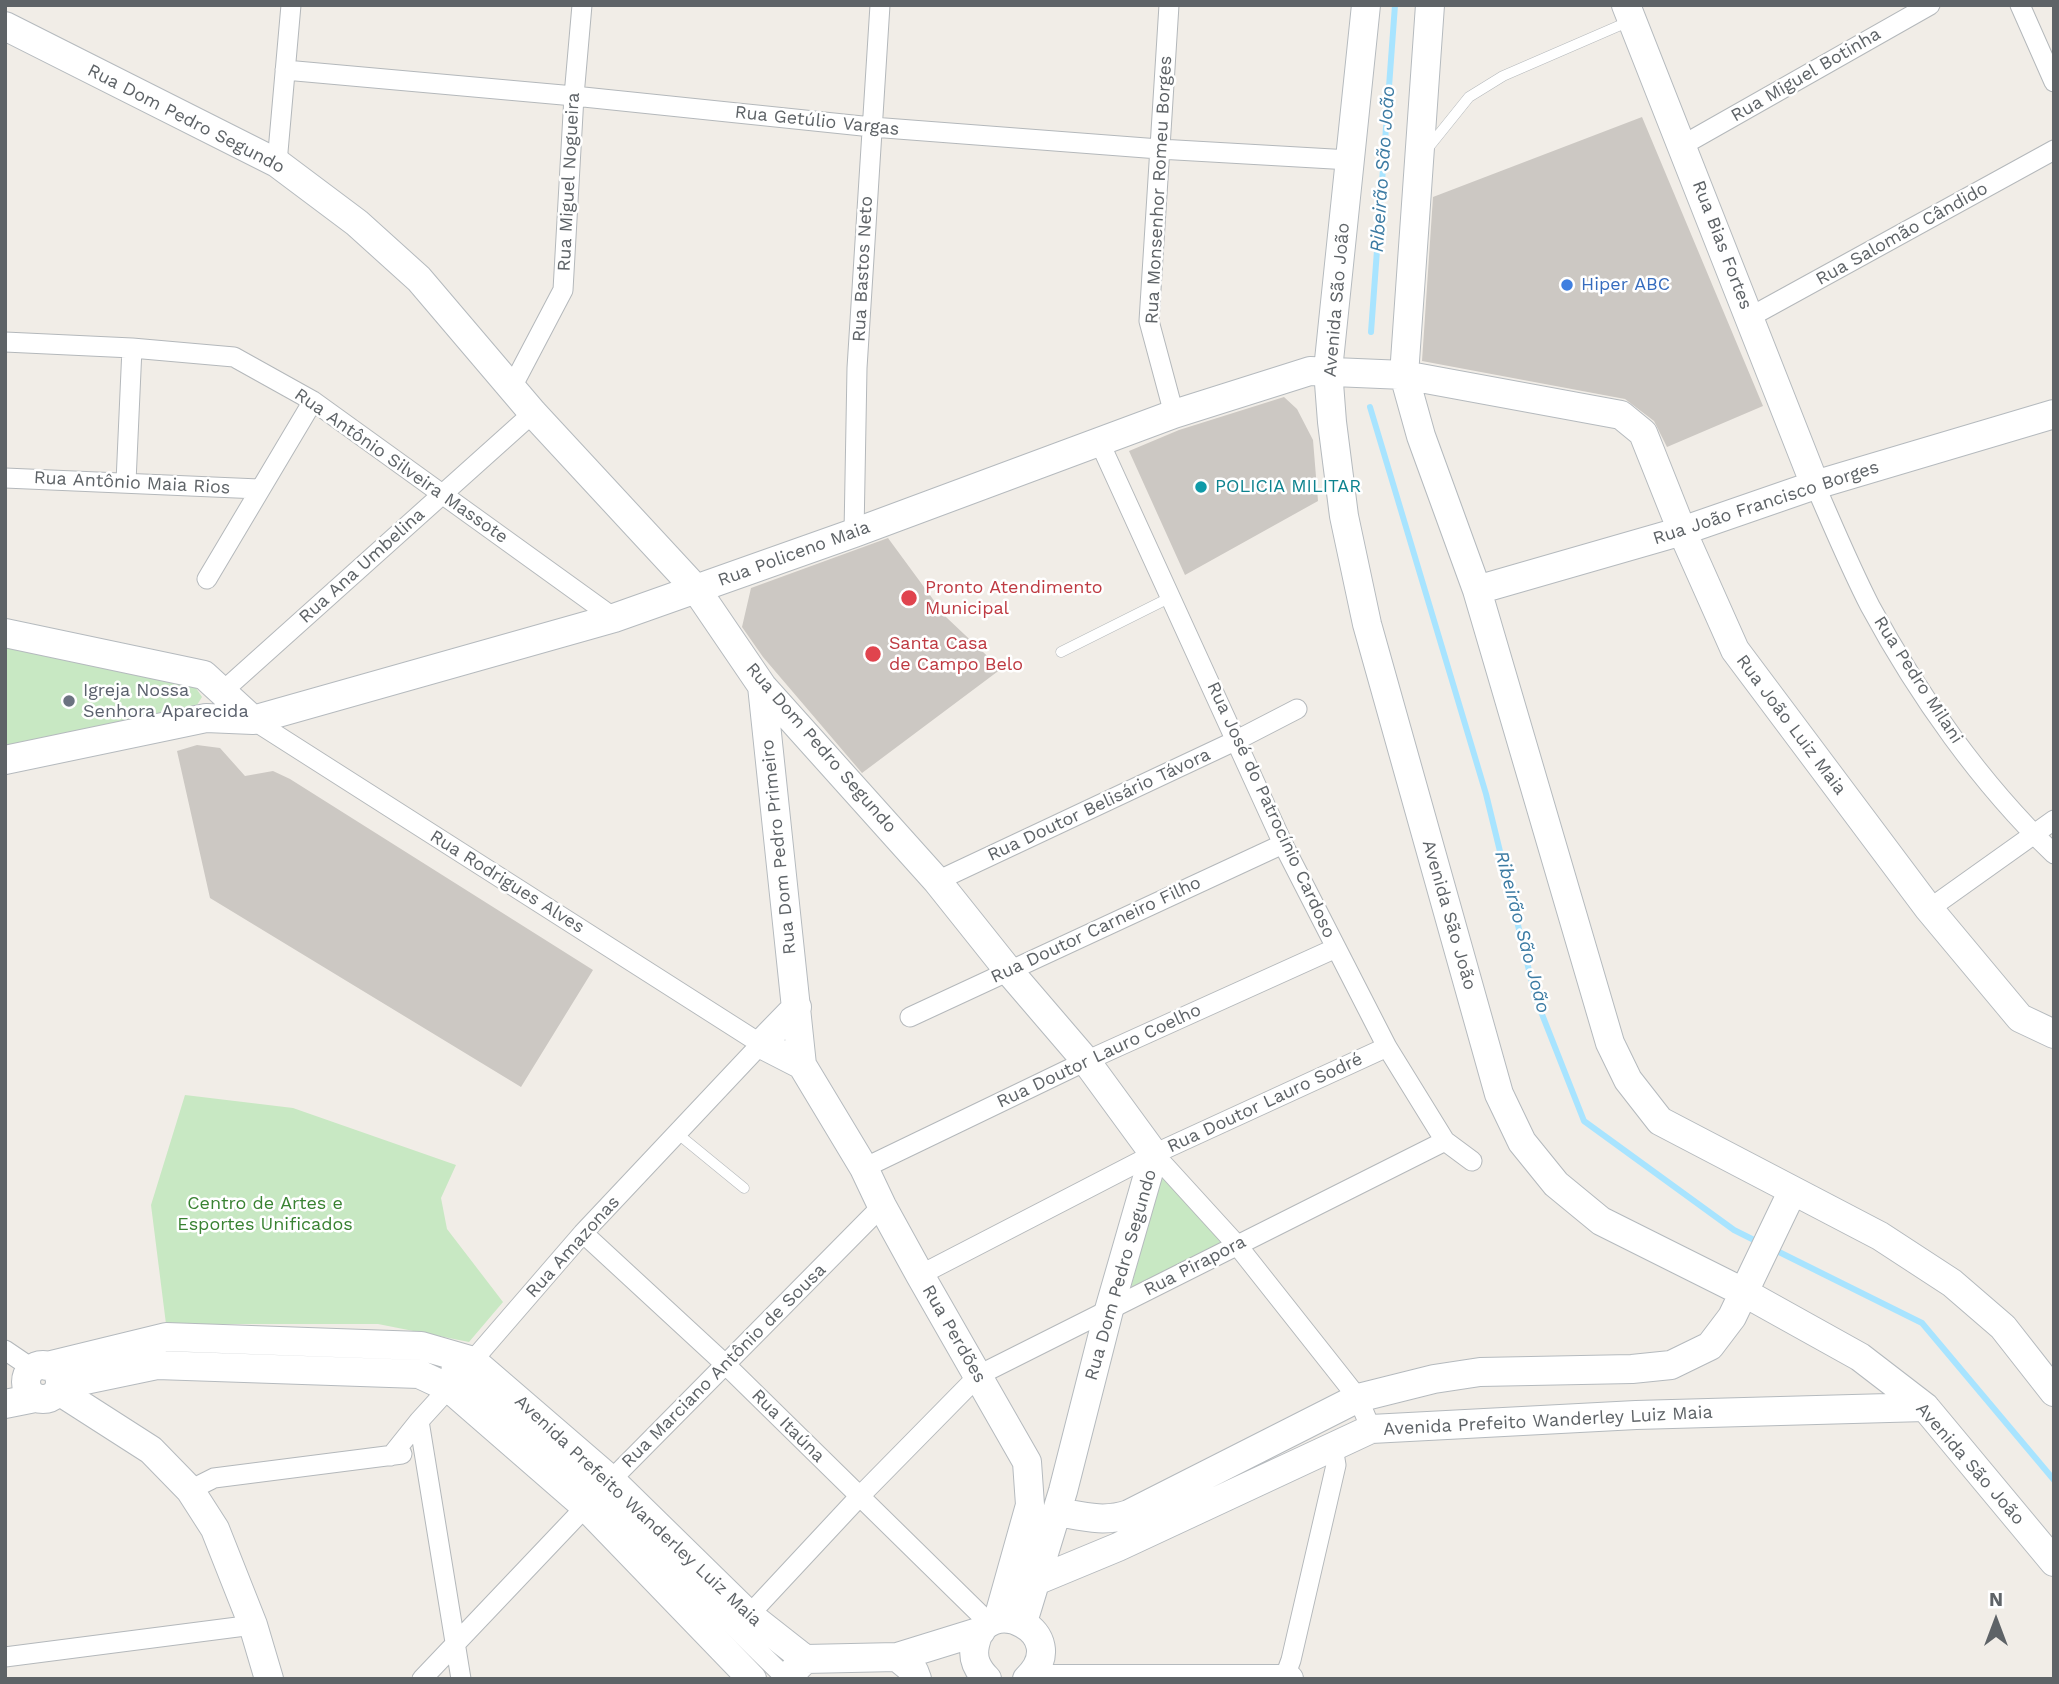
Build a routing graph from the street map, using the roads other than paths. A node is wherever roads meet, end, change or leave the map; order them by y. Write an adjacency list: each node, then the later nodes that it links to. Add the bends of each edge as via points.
1 (292, 5): 11 (street)
2 (582, 5): 13 (street, Rua Miguel Nogueira)
3 (880, 5): 14 (street, Rua Bastos Neto)
4 (1169, 5): 16 (street, Rua Monsenhor Romeu Borges)
5 (1366, 5): 19 (street, Avenida São João)
6 (1430, 5): 18 (street)
7 (1930, 5): 15 (street, Rua Miguel Botinha)
8 (2020, 5): 12 (street)
9 (1629, 13): 15 (street, Rua Bias Fortes); 18 (lane, via 1469,97)
10 (5, 26): 20 (street, Rua Dom Pedro Segundo)
11 (285, 70): 13 (street, Rua Getúlio Vargas); 20 (street)
12 (2054, 82)
13 (574, 96): 14 (street, Rua Getúlio Vargas); 28 (street, Rua Miguel Nogueira, via 563,290)
14 (872, 127): 16 (street, Rua Getúlio Vargas); 42 (street, Rua Bastos Neto, via 858,368)
15 (1683, 145): 21 (street, Rua Bias Fortes)
16 (1159, 149): 19 (street, Rua Getúlio Vargas); 31 (street, Rua Monsenhor Romeu Borges, via 1149,321)
17 (2054, 150): 21 (street, Rua Salomão Cândido)
18 (1420, 156): 25 (street)
19 (1350, 160): 24 (street, Avenida São João)
20 (277, 163): 28 (street, Rua Dom Pedro Segundo, via 357,223 419,279)
21 (1750, 317): 38 (street, Rua Bias Fortes)
22 (5, 342): 23 (street, Rua Antônio Silveira Massote)
23 (132, 348): 29 (street, Rua Antônio Silveira Massote, via 234,357); 37 (street)
24 (1328, 370): 25 (street, Rua Policeno Maia); 26 (street, Rua Policeno Maia); 33 (street, Avenida São João)
25 (1404, 375): 27 (street, Rua João Luiz Maia); 34 (street)
26 (1282, 378): 31 (street, Rua Policeno Maia); 33 (street, via 1316,397)
27 (1439, 382): 34 (street); 41 (street, Rua João Luiz Maia, via 1621,415 1643,433)
28 (512, 387): 30 (street, Rua Dom Pedro Segundo)
29 (313, 401): 39 (street); 40 (street, Rua Antônio Silveira Massote)
30 (533, 413): 40 (street, Rua Ana Umbelina); 44 (street, Rua Dom Pedro Segundo)
31 (1174, 414): 35 (street, Rua Policeno Maia)
32 (2054, 414): 38 (street, Rua João Francisco Borges)
33 (1332, 422): 85 (street, Avenida São João, via 1344,516 1367,624 1499,1094 1522,1142 1556,1184 1601,1221)
34 (1421, 436): 45 (street)
35 (1099, 441): 42 (street, Rua Policeno Maia); 46 (street, Rua José do Patrocínio Cardoso)
36 (5, 478): 37 (street, Rua Antônio Maia Rios)
37 (126, 482): 39 (street, Rua Antônio Maia Rios)
38 (1815, 485): 41 (street, Rua João Francisco Borges); 60 (street, Rua Pedro Milani, via 1870,606 1943,726)
39 (259, 489): 43 (street)
40 (443, 493): 47 (street, Rua Antônio Silveira Massote); 51 (street, Rua Ana Umbelina)
41 (1682, 531): 45 (street, Rua João Francisco Borges); 64 (street, Rua João Luiz Maia, via 1735,650)
42 (855, 533): 44 (street, Rua Policeno Maia)
43 (207, 579)
44 (696, 589): 47 (street, Rua Policeno Maia); 50 (street, Rua Dom Pedro Segundo)
45 (1477, 590): 80 (street, via 1610,1043 1628,1080 1660,1121)
46 (1171, 597): 49 (lane); 57 (street, Rua José do Patrocínio Cardoso)
47 (614, 618): 54 (street, Rua Policeno Maia)
48 (5, 633): 51 (street, via 204,675)
49 (1061, 652)
50 (762, 686): 55 (street, Rua Dom Pedro Segundo); 56 (street, Rua Dom Pedro Primeiro)
51 (223, 691): 53 (street); 54 (street)
52 (1297, 709): 57 (street, Rua Doutor Belisário Távora)
53 (206, 718): 54 (street, Rua Policeno Maia); 58 (street, Rua Policeno Maia)
54 (253, 720): 70 (street, Rua Rodrigues Alves)
55 (801, 730): 56 (street, via 781,739); 63 (street, Rua Dom Pedro Segundo)
56 (767, 736): 67 (street, Rua Dom Pedro Primeiro)
57 (1237, 740): 61 (street, Rua José do Patrocínio Cardoso); 63 (street, Rua Doutor Belisário Távora)
58 (5, 761)
59 (2054, 820): 60 (street)
60 (2033, 834): 62 (street, Rua Pedro Milani); 64 (street)
61 (1283, 844): 65 (street, Rua José do Patrocínio Cardoso); 66 (street, Rua Doutor Carneiro Filho)
62 (2054, 854)
63 (937, 881): 66 (street, Rua Dom Pedro Segundo)
64 (1929, 909): 69 (street, Rua João Luiz Maia, via 2020,1018)
65 (1336, 948): 71 (street, Rua José do Patrocínio Cardoso); 72 (street, Rua Doutor Lauro Coelho)
66 (1008, 970): 68 (street, Rua Doutor Carneiro Filho); 72 (street, Rua Dom Pedro Segundo)
67 (797, 1007): 70 (street); 73 (street, Rua Dom Pedro Primeiro)
68 (910, 1017)
69 (2054, 1034)
70 (761, 1044): 73 (street); 74 (street, Rua Amazonas)
71 (1387, 1047): 75 (street, Rua José do Patrocínio Cardoso); 76 (street, Rua Doutor Lauro Sodré)
72 (1086, 1061): 76 (street, Rua Dom Pedro Segundo); 78 (street, Rua Doutor Lauro Coelho)
73 (802, 1065): 78 (street, Rua Perdões)
74 (678, 1133): 79 (lane); 82 (street, Rua Amazonas)
75 (1445, 1141): 77 (street, Rua José do Patrocínio Cardoso); 83 (street, Rua Pirapora)
76 (1154, 1154): 83 (street); 84 (street, Rua Doutor Lauro Sodré); 86 (street, Rua Dom Pedro Segundo)
77 (1472, 1161)
78 (864, 1168): 81 (street, Rua Perdões)
79 (744, 1188)
80 (1788, 1201): 85 (street, Avenida Prefeito Wanderley Luiz Maia); 92 (street, via 1880,1236 1952,1283 2003,1328)
81 (882, 1206): 84 (street, Rua Perdões); 88 (street, Rua Marciano Antônio de Sousa)
82 (583, 1233): 88 (street, Rua Itaúna); 89 (street, Rua Amazonas)
83 (1237, 1245): 86 (street, Rua Pirapora); 93 (street)
84 (920, 1275): 90 (street, Rua Perdões)
85 (1750, 1283): 93 (street, Avenida Prefeito Wanderley Luiz Maia, via 1710,1346 1671,1365 1480,1372); 94 (street, Avenida São João)
86 (1109, 1310): 90 (street, Rua Pirapora); 103 (street, Rua Dom Pedro Segundo)
87 (5, 1350): 91 (street)
88 (726, 1365): 101 (street, Rua Marciano Antônio de Sousa); 102 (street, Rua Itaúna)
89 (462, 1374): 91 (street, Avenida Prefeito Wanderley Luiz Maia, via 421,1346 166,1337); 95 (street, Rua Amazonas); 101 (street, Avenida Prefeito Wanderley Luiz Maia)
90 (979, 1375): 102 (street, Rua Pirapora); 108 (street, Rua Perdões, via 1027,1462 1030,1505)
91 (33, 1384): 100 (street, via 151,1450)
92 (2054, 1392)
93 (1358, 1398): 96 (street); 103 (street, Avenida Prefeito Wanderley Luiz Maia, via 1129,1514 1095,1519)
94 (1925, 1407): 96 (street, Avenida Prefeito Wanderley Luiz Maia); 104 (street, Avenida São João)
95 (419, 1421): 98 (street); 99 (street, Rua Amazonas)
96 (1371, 1429): 97 (street, Avenida Prefeito Wanderley Luiz Maia)
97 (1333, 1447): 105 (street, Avenida Prefeito Wanderley Luiz Maia); 123 (street, via 1336,1465)
98 (424, 1452): 99 (street); 109 (street)
99 (391, 1456): 100 (street, via 214,1478)
100 (190, 1490): 107 (street, via 215,1529)
101 (598, 1495): 106 (street, Avenida Prefeito Wanderley Luiz Maia); 109 (street, Rua Marciano Antônio de Sousa); 112 (street); 117 (street, Avenida Prefeito Wanderley Luiz Maia)
102 (859, 1497): 106 (street, Rua Pirapora); 108 (street, Rua Itaúna)
103 (1057, 1512): 105 (street, Rua Dom Pedro Segundo)
104 (2054, 1562)
105 (1036, 1581): 108 (street, Rua Dom Pedro Segundo)
106 (750, 1615): 112 (street, Avenida Prefeito Wanderley Luiz Maia)
107 (253, 1625): 110 (street); 114 (street)
108 (1006, 1627): 111 (street); 113 (street); 119 (street, via 975,1640 975,1662); 120 (street, via 1041,1651)
109 (454, 1647): 115 (street, Rua Marciano Antônio de Sousa); 116 (street)
110 (5, 1657)
111 (897, 1657): 112 (street); 118 (street)
112 (792, 1672)
113 (1080, 1677): 121 (street); 122 (street)
114 (268, 1679)
115 (422, 1679)
116 (461, 1679)
117 (752, 1679)
118 (917, 1679)
119 (987, 1679)
120 (1027, 1679)
121 (1051, 1679)
122 (1109, 1679): 123 (street)
123 (1286, 1679)

